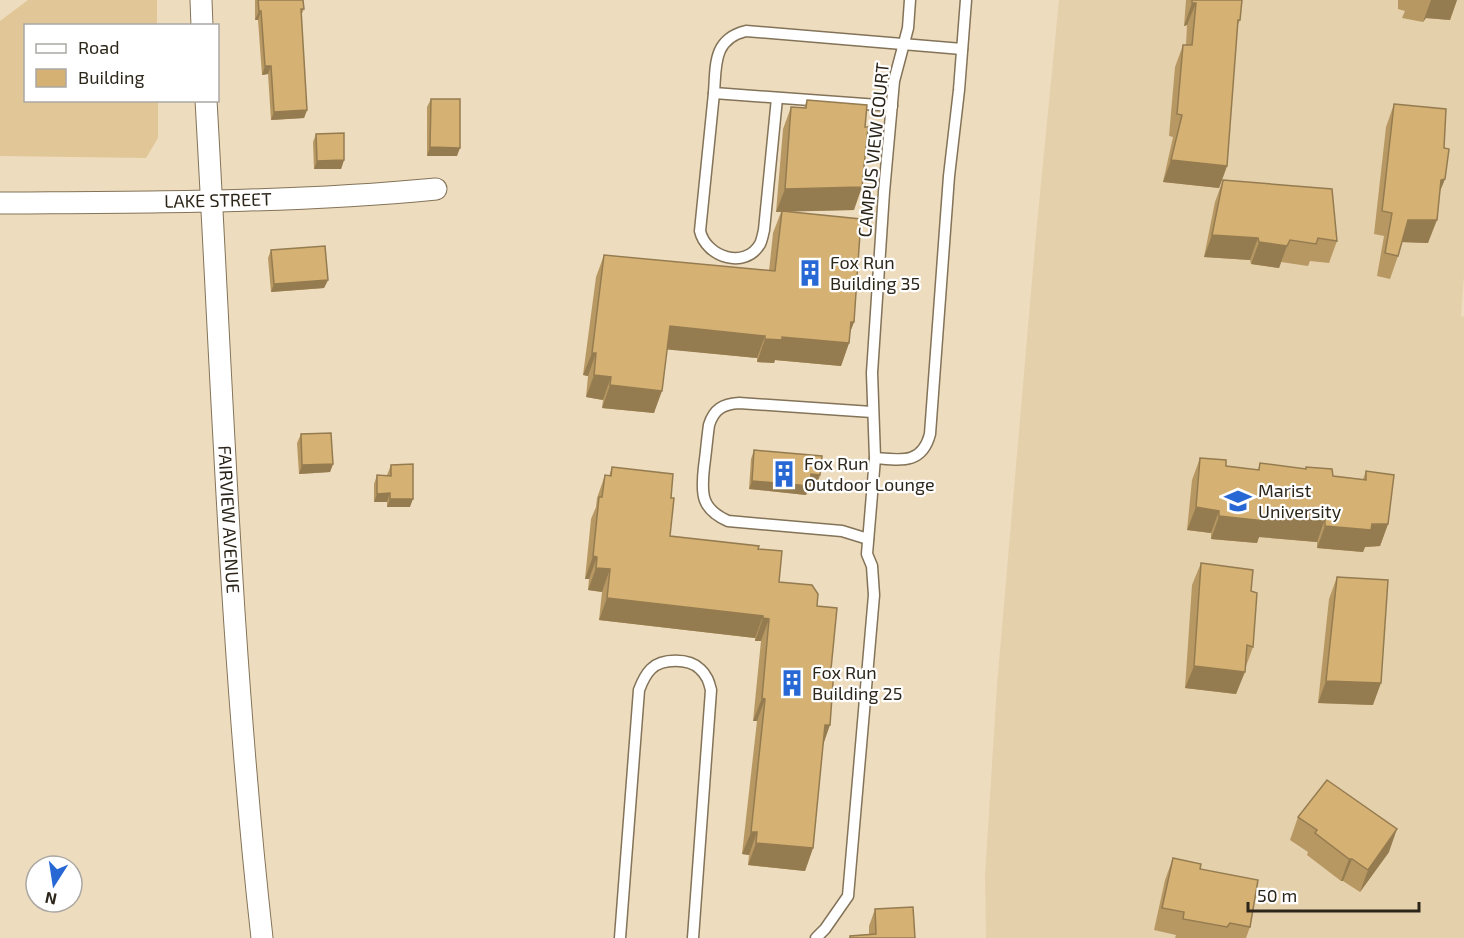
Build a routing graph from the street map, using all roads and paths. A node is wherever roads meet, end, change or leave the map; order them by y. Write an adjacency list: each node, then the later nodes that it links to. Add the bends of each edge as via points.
1 (201, 0): 4 (street)
2 (910, 0): 5 (lane, CAMPUS VIEW COURT)
3 (966, 0): 6 (lane)
4 (202, 24)
5 (903, 43): 6 (lane); 7 (lane, via 746,31 734,34 719,50); 10 (lane, CAMPUS VIEW COURT)
6 (962, 49): 15 (lane, via 930,434 914,458)
7 (714, 93): 8 (lane); 8 (lane, via 700,231 710,249 730,258 753,253 761,243)
8 (777, 98): 10 (lane)
9 (206, 102): 12 (street, FAIRVIEW AVENUE)
10 (892, 106): 14 (lane, CAMPUS VIEW COURT)
11 (436, 189): 12 (street, LAKE STREET, via 353,197)
12 (212, 202): 13 (street, LAKE STREET); 17 (street, FAIRVIEW AVENUE, via 227,498)
13 (0, 203)
14 (872, 412): 15 (lane, CAMPUS VIEW COURT); 16 (lane, via 739,403 718,408 709,425 702,486 710,509 728,521 842,531)
15 (875, 458): 16 (lane, CAMPUS VIEW COURT)
16 (868, 539): 20 (lane, CAMPUS VIEW COURT, via 874,595 848,896)
17 (262, 938)
18 (620, 938): 19 (lane, via 639,690 652,667 668,661 698,666 708,678 711,690)
19 (693, 938)
20 (816, 938)

